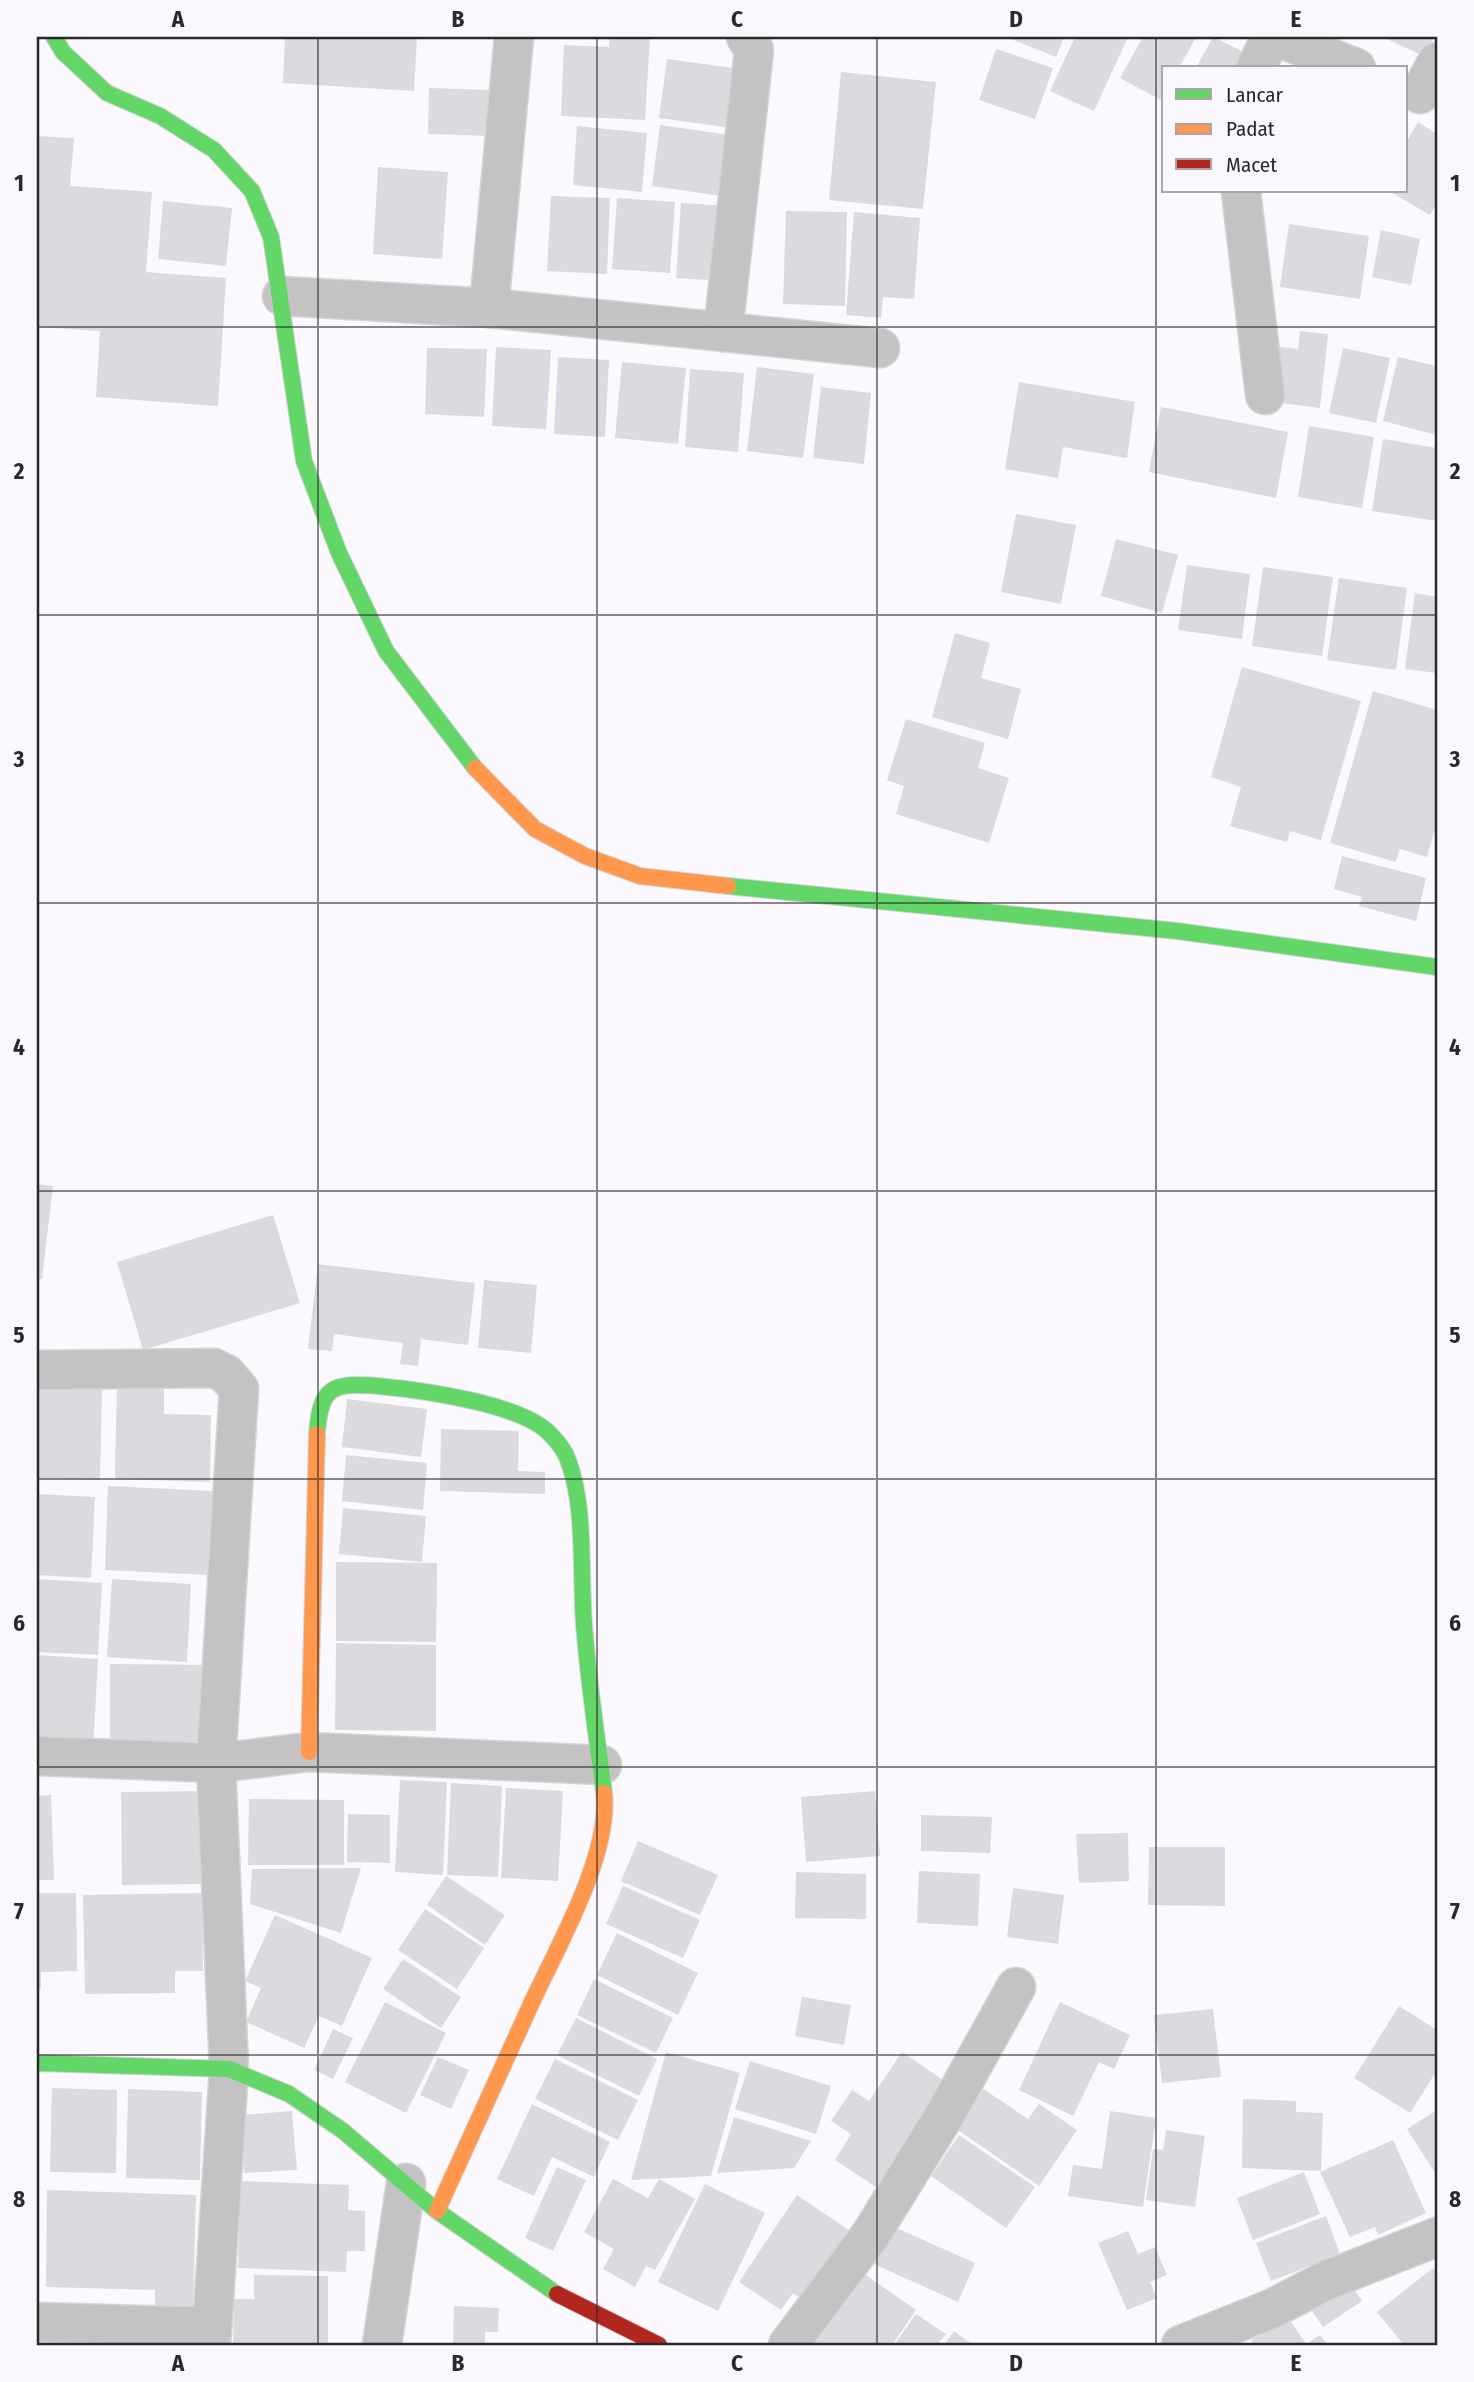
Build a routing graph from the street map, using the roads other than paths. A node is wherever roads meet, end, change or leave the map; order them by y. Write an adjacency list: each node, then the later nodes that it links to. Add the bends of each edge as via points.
1 (54, 37): 9 (street, via 63,52 107,93 160,116 215,150 252,191 271,237)
2 (514, 37): 10 (street)
3 (746, 37): 11 (street, via 754,50)
4 (1271, 37): 6 (street)
5 (1277, 37): 7 (street)
6 (1257, 66)
7 (1351, 66)
8 (1241, 192): 13 (street)
9 (282, 296): 10 (street); 14 (street, via 304,461 339,553 386,651 477,771 535,829 585,856 640,876 1177,931)
10 (489, 308): 11 (street)
11 (723, 332): 12 (street)
12 (880, 348)
13 (1265, 395)
14 (1437, 967)
15 (37, 1370): 18 (street, via 214,1368 239,1389)
16 (309, 1752): 18 (street); 19 (street); 19 (street, via 318,1406 330,1391 351,1384 429,1391 520,1415 549,1432 568,1458 577,1498 584,1626)
17 (37, 1756): 18 (street)
18 (216, 1763): 22 (street)
19 (602, 1765): 24 (street, via 606,1812 599,1847)
20 (1016, 1987): 30 (street, via 871,2234)
21 (37, 2063): 22 (street)
22 (229, 2069): 23 (street, via 289,2094); 27 (street)
23 (406, 2183): 24 (street); 28 (street)
24 (438, 2210): 29 (street, via 564,2300)
25 (1437, 2237): 31 (street)
26 (37, 2322): 27 (street)
27 (211, 2336)
28 (382, 2345)
29 (659, 2345)
30 (788, 2345)
31 (1181, 2345)

